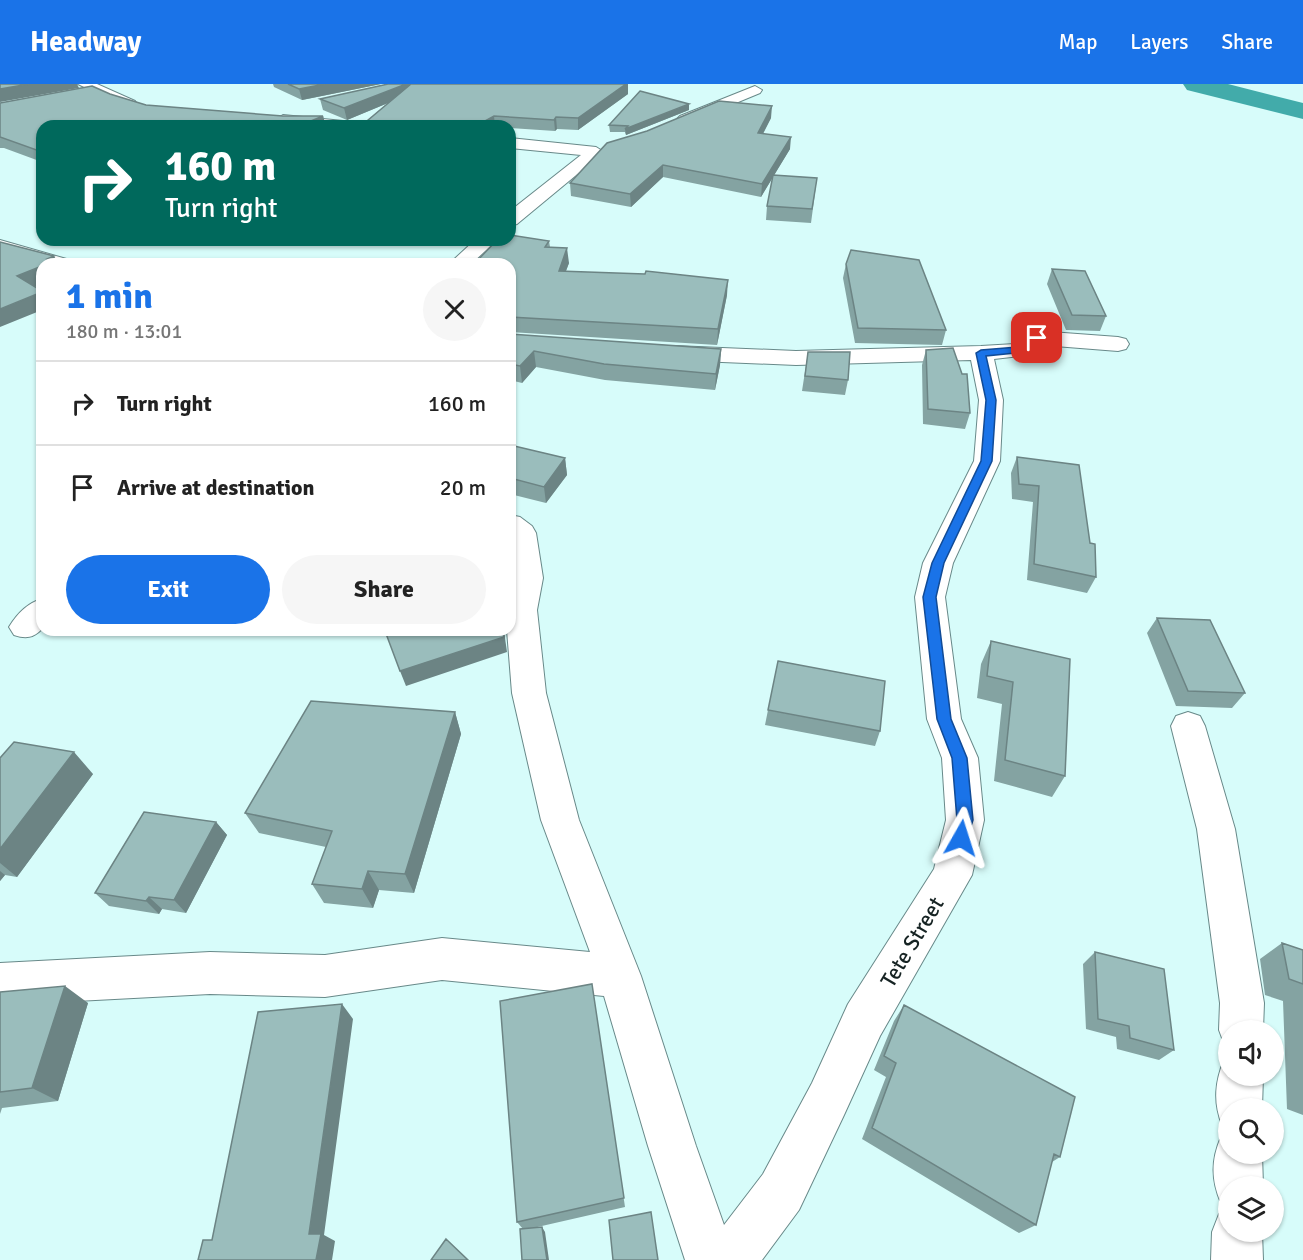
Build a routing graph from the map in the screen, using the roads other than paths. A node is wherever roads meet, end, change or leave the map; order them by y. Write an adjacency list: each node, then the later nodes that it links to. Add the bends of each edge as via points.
1 (81, 89): 4 (street, via 100,90)
2 (755, 90): 6 (street)
3 (307, 106): 5 (street, via 264,117)
4 (141, 107)
5 (291, 120)
6 (672, 125)
7 (516, 143): 9 (street, via 602,150)
8 (516, 200): 9 (street)
9 (531, 202): 10 (street)
10 (516, 215)
11 (0, 246): 13 (street)
12 (480, 246): 14 (street)
13 (42, 258)
14 (466, 258)
15 (1118, 344): 17 (street, via 1037,338 1021,350)
16 (649, 352): 17 (street, via 796,358)
17 (981, 353): 25 (street, Tete Street, via 991,400 987,461 938,563 930,597 944,719 960,758 965,820 952,875 864,1020 781,1192)
18 (516, 528): 20 (street, via 522,533 526,552 528,578 521,610 529,693 560,820)
19 (1188, 726): 22 (street, via 1216,829)
20 (620, 976): 21 (street, via 442,959 325,976 210,973); 24 (street)
21 (0, 984)
22 (1241, 1020)
23 (1237, 1242): 26 (street)
24 (711, 1260)
25 (730, 1260)
26 (1237, 1260)

